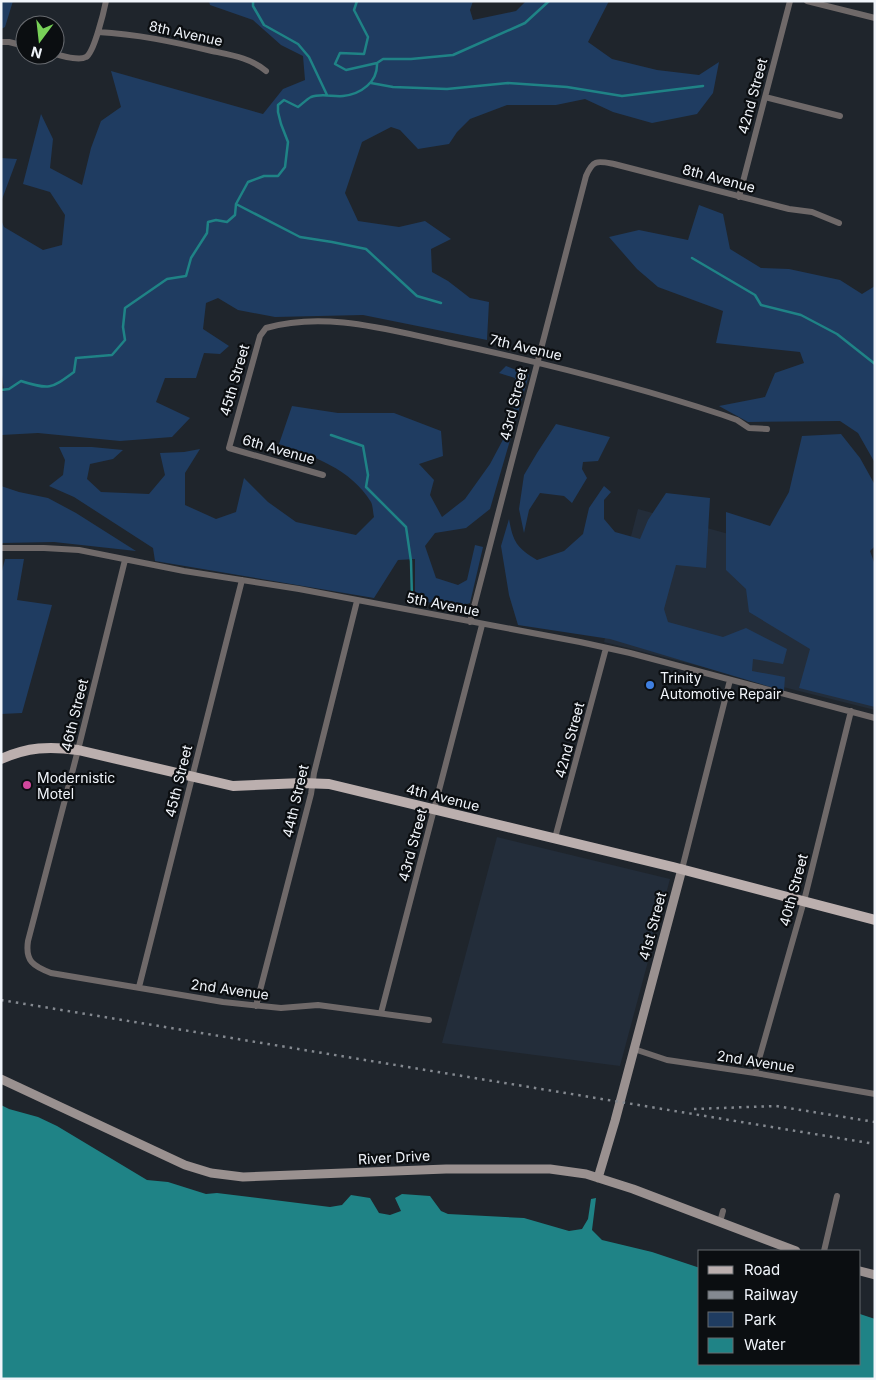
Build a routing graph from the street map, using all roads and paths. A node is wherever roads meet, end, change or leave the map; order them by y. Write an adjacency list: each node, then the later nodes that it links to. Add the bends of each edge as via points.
1 (106, 1): 5 (street)
2 (790, 1): 10 (street, 42nd Street)
3 (807, 1): 4 (street)
4 (875, 18)
5 (98, 32): 8 (street, via 90,54 80,58); 9 (street, 8th Avenue, via 165,39 247,60)
6 (1, 42): 7 (street)
7 (15, 44)
8 (65, 56)
9 (266, 71)
10 (765, 97): 11 (street); 13 (street, 42nd Street)
11 (840, 116)
12 (592, 165): 13 (street, 8th Avenue, via 595,162 614,164); 16 (street, 43rd Street, via 586,176)
13 (739, 197): 14 (street, 8th Avenue, via 812,212)
14 (839, 223)
15 (272, 326): 16 (street, 7th Avenue, via 340,321); 18 (street, 45th Street, via 263,330 260,336)
16 (537, 361): 17 (street, 7th Avenue, via 698,407 737,420 749,428); 24 (street, 43rd Street)
17 (767, 429)
18 (229, 448): 19 (street, 6th Avenue)
19 (323, 475)
20 (1, 548): 21 (street, 5th Avenue, via 79,550)
21 (125, 560): 22 (street, 5th Avenue); 30 (street, 46th Street)
22 (242, 580): 23 (street, 5th Avenue); 32 (street, 45th Street)
23 (357, 601): 24 (street, 5th Avenue); 33 (street, 44th Street)
24 (470, 622): 25 (street, 5th Avenue)
25 (482, 625): 26 (street, 5th Avenue); 34 (street, 43rd Street)
26 (606, 648): 27 (street, 5th Avenue); 35 (street, 42nd Street)
27 (730, 680): 28 (street, 5th Avenue); 36 (street, 41st Street)
28 (851, 712): 29 (street, 5th Avenue); 37 (street, 40th Street)
29 (875, 718)
30 (78, 750): 31 (main road, 4th Avenue, via 47,746); 32 (main road, 4th Avenue); 39 (street, 46th Street, via 28,941 26,952)
31 (1, 759)
32 (192, 778): 33 (main road, 4th Avenue, via 234,786); 40 (street, 45th Street)
33 (312, 783): 34 (main road, 4th Avenue, via 329,784); 41 (street, 44th Street)
34 (435, 809): 35 (main road, 4th Avenue); 42 (street, 43rd Street)
35 (555, 838): 36 (main road, 4th Avenue)
36 (682, 869): 37 (main road, 4th Avenue); 44 (street, 41st Street)
37 (804, 901): 38 (main road, 4th Avenue); 45 (street, 40th Street)
38 (875, 920)
39 (31, 962): 40 (street, 2nd Avenue, via 51,973)
40 (139, 987): 41 (street, 2nd Avenue)
41 (256, 1006): 42 (street, 2nd Avenue, via 318,1005)
42 (381, 1013): 43 (street, 2nd Avenue)
43 (429, 1020)
44 (634, 1049): 45 (street, 2nd Avenue, via 668,1060); 48 (street, 41st Street)
45 (755, 1073): 47 (street, 2nd Avenue)
46 (1, 1079): 48 (street, River Drive, via 185,1165 219,1175 550,1169)
47 (875, 1094)
48 (598, 1178): 51 (street, River Drive)
49 (837, 1196): 53 (street)
50 (723, 1211): 51 (street)
51 (720, 1222): 52 (street, River Drive)
52 (793, 1250)
53 (824, 1250)
54 (861, 1272): 55 (street)
55 (875, 1276)

